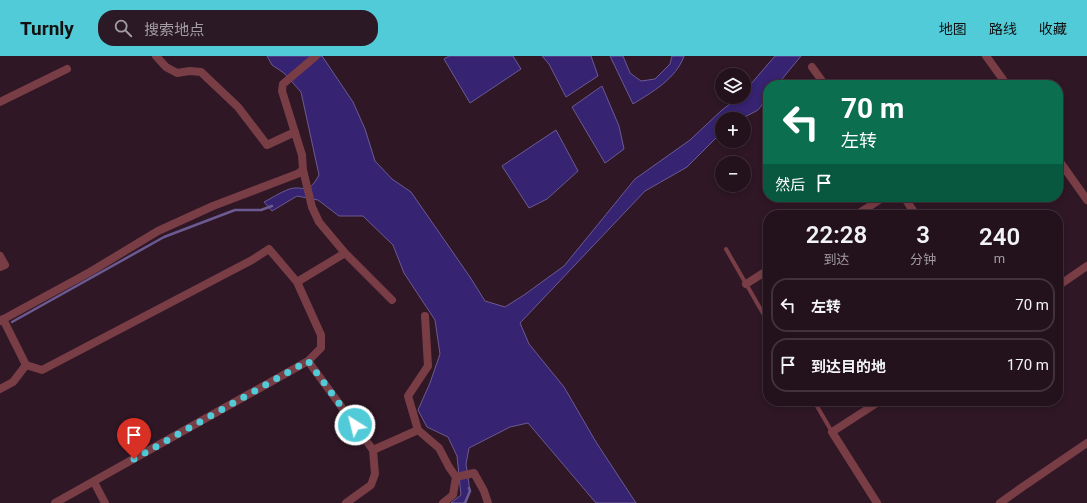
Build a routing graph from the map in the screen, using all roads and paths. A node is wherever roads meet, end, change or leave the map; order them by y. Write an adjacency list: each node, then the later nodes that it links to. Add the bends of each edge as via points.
1 (156, 56): 9 (street, via 166,67 177,73 201,72 238,108 266,145)
2 (316, 56): 9 (street, via 283,84 282,91)
3 (986, 56): 7 (street)
4 (812, 66): 6 (street)
5 (67, 69): 8 (street)
6 (822, 80)
7 (1003, 80)
8 (0, 102)
9 (295, 132): 11 (street)
10 (1063, 166): 12 (street)
11 (304, 170): 16 (street, via 312,207 319,222); 27 (street, via 158,231)
12 (1087, 200)
13 (876, 202): 14 (street)
14 (864, 210)
15 (726, 250): 23 (lane)
16 (345, 253): 21 (street); 24 (street)
17 (0, 256): 19 (street, via 5,265)
18 (1087, 266): 22 (street)
19 (0, 267)
20 (763, 273): 23 (street)
21 (297, 282): 28 (street, via 321,335 321,348); 29 (street, via 269,249 42,370)
22 (1063, 283)
23 (746, 284): 25 (lane)
24 (392, 300)
25 (763, 313)
26 (424, 316): 33 (street, via 428,366 408,396)
27 (2, 320): 29 (street)
28 (308, 361): 36 (street); 38 (street)
29 (26, 365): 30 (street, via 13,382)
30 (0, 389)
31 (817, 406): 34 (lane)
32 (872, 406): 34 (street)
33 (418, 430): 36 (street); 37 (street, via 439,448)
34 (832, 432): 44 (street)
35 (1087, 444): 45 (street)
36 (373, 450): 41 (street, via 375,474 371,485)
37 (456, 477): 42 (street, via 453,495); 43 (street, via 474,474)
38 (94, 482): 39 (street); 40 (street)
39 (55, 503)
40 (105, 503)
41 (346, 503)
42 (442, 503)
43 (488, 503)
44 (877, 503)
45 (1000, 503)

